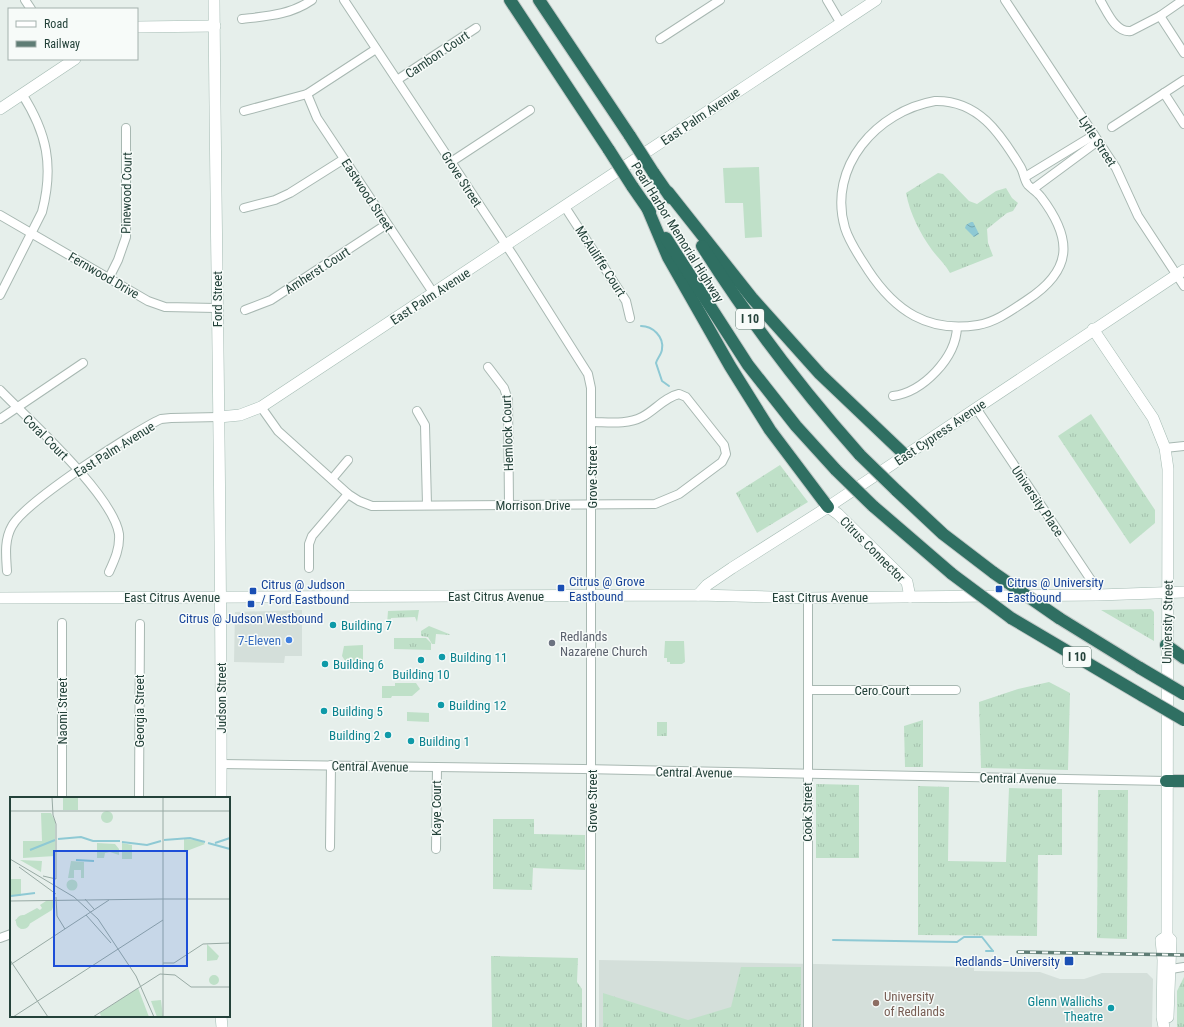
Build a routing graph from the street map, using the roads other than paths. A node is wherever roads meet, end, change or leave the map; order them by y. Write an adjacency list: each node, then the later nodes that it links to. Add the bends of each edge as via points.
1 (214, 0): 15 (main road, Ford Street)
2 (312, 0): 13 (street, via 295,10 277,16)
3 (344, 0): 19 (street, Grove Street)
4 (510, 0): 39 (highway, Pearl Harbor Memorial Highway / I 10, bridge)
5 (539, 0): 38 (highway, Pearl Harbor Memorial Highway / I 10, bridge)
6 (720, 0): 18 (street)
7 (827, 0): 14 (street)
8 (876, 0): 14 (main road, East Palm Avenue)
9 (1005, 0): 33 (street, Lytle Street)
10 (1100, 0): 12 (street, via 1117,26 1126,32)
11 (1183, 0): 12 (street)
12 (1160, 16): 20 (street)
13 (242, 19)
14 (840, 22): 40 (main road, East Palm Avenue)
15 (214, 26): 16 (main road); 51 (main road, Ford Street, via 218,217)
16 (138, 27)
17 (476, 28): 22 (street, Cambon Court)
18 (660, 39)
19 (376, 49): 22 (street, Grove Street); 26 (street)
20 (1184, 53)
21 (69, 61): 25 (main road)
22 (398, 80): 35 (street, Grove Street)
23 (1184, 80): 24 (street)
24 (1164, 93): 30 (street); 31 (street)
25 (22, 94): 27 (main road); 44 (street, via 40,127 47,159 46,198)
26 (307, 94): 29 (street); 34 (street, Eastwood Street, via 317,118)
27 (0, 109)
28 (530, 110): 35 (street)
29 (244, 111)
30 (1184, 124)
31 (1112, 127)
32 (126, 128): 47 (street, Pinewood Court, via 126,237)
33 (1096, 138): 36 (street); 37 (street); 46 (street, Lytle Street, via 1116,168 1138,216)
34 (344, 159): 41 (street, via 290,193 275,200); 43 (street, Eastwood Street)
35 (451, 162): 45 (street, Grove Street)
36 (1025, 177): 37 (street); 54 (street, via 1022,168 996,129 982,115 956,103 940,101 920,104 892,116 861,143 851,162 844,183 843,216 852,244 876,283 890,300 909,314 929,322)
37 (1033, 189): 54 (street, via 1055,218 1062,237 1062,256 1058,272 1042,291 1000,317 980,324)
38 (668, 192): 69 (highway, via 752,298 820,374); 96 (highway, Pearl Harbor Memorial Highway / I 10, bridge, via 736,299 775,353 860,455 943,534 994,573 1059,618)
39 (646, 205): 77 (highway, via 668,257 730,366 770,430); 97 (highway, Pearl Harbor Memorial Highway / I 10, bridge, via 748,365 796,426 872,506 952,574 1012,618)
40 (565, 207): 45 (main road, East Palm Avenue); 53 (street, McAuliffe Court, via 626,301)
41 (244, 208)
42 (0, 215): 44 (street, Fernwood Drive)
43 (386, 224): 49 (street, Eastwood Street); 52 (street, Amherst Court, via 271,300)
44 (32, 233): 47 (street, Fernwood Drive); 50 (street)
45 (506, 245): 49 (main road, East Palm Avenue); 66 (street, Grove Street, via 584,364 591,388)
46 (1180, 272): 48 (street, Lytle Street); 55 (main road, East Cypress Avenue)
47 (109, 278): 51 (street, Fernwood Drive, via 148,301 165,307)
48 (1184, 286)
49 (434, 294): 61 (main road, East Palm Avenue)
50 (0, 295)
51 (216, 308): 64 (main road, Ford Street)
52 (246, 310)
53 (630, 318)
54 (957, 327): 59 (street, via 950,352 936,371 924,383 905,394)
55 (1094, 329): 62 (main road, East Cypress Avenue); 68 (main road, University Street, via 1153,418)
56 (83, 363): 60 (street)
57 (488, 367): 75 (street, Hemlock Court, via 504,388 508,400)
58 (0, 390): 60 (street, Coral Court)
59 (893, 396)
60 (17, 407): 65 (street); 71 (street, Coral Court)
61 (261, 407): 64 (main road, East Palm Avenue, via 240,415); 72 (street, Morrison Drive, via 278,431)
62 (976, 408): 69 (main road, East Cypress Avenue); 84 (street, University Place, via 1093,583)
63 (417, 411): 74 (street, via 425,425)
64 (219, 417): 71 (street, East Palm Avenue, via 161,420); 87 (main road, Ford Street)
65 (0, 419)
66 (592, 422): 76 (street, Grove Street); 76 (street, Morrison Drive, via 633,421 679,394 686,397 724,445 726,454 722,462 667,500 655,504)
67 (1184, 446): 68 (street)
68 (1164, 448): 82 (main road, University Street, via 1168,479)
69 (904, 455): 77 (main road, East Cypress Avenue)
70 (348, 460): 72 (street)
71 (79, 470): 79 (street, East Palm Avenue, via 20,514 12,525 6,546); 80 (street, Coral Court, via 108,509 118,532 118,549)
72 (332, 479): 73 (street, Morrison Drive)
73 (348, 494): 74 (street, Morrison Drive, via 372,506); 78 (street, via 312,536 308,552)
74 (427, 505): 75 (street, Morrison Drive)
75 (509, 505): 76 (street, Morrison Drive)
76 (592, 505): 85 (street, Grove Street)
77 (828, 507): 83 (main road, East Cypress Avenue, via 709,583); 86 (main road, Citrus Connector, via 906,582)
78 (309, 568)
79 (7, 571)
80 (109, 572)
81 (1184, 592): 82 (main road, East Citrus Avenue)
82 (1167, 593): 84 (main road, East Citrus Avenue); 92 (main road, University Street)
83 (698, 595): 85 (main road, East Citrus Avenue); 89 (main road, East Citrus Avenue)
84 (1098, 595): 86 (main road, East Citrus Avenue)
85 (592, 596): 87 (main road, East Citrus Avenue); 101 (street, Grove Street)
86 (910, 596): 89 (main road, East Citrus Avenue)
87 (221, 597): 88 (main road, East Citrus Avenue); 98 (main road, Judson Street)
88 (0, 598)
89 (808, 598): 94 (street, Cook Street)
90 (62, 623): 105 (street, Naomi Street)
91 (140, 624): 106 (street, Georgia Street)
92 (1166, 645): 93 (highway); 103 (main road, University Street)
93 (1184, 658)
94 (809, 690): 95 (street, Cero Court); 102 (street, Cook Street)
95 (956, 690)
96 (1184, 694)
97 (1184, 720)
98 (221, 764): 99 (street, Central Avenue); 107 (main road, Judson Street)
99 (331, 765): 100 (street, Central Avenue); 108 (street)
100 (436, 767): 101 (street, Central Avenue); 109 (street, Kaye Court)
101 (592, 770): 102 (street, Central Avenue); 115 (street, Grove Street)
102 (807, 774): 103 (street, Central Avenue); 116 (street, Cook Street)
103 (1166, 781): 104 (highway); 111 (main road, University Street)
104 (1184, 781)
105 (62, 797)
106 (139, 797)
107 (221, 797)
108 (330, 848)
109 (436, 849)
110 (10, 934): 112 (street)
111 (1166, 936): 114 (main road, University Street, via 1171,940); 117 (main road, University Street, via 1162,940)
112 (0, 938)
113 (1184, 967): 114 (street)
114 (1171, 969): 117 (main road, University Street, via 1169,1007)
115 (591, 1027)
116 (808, 1027)
117 (1164, 1027)

